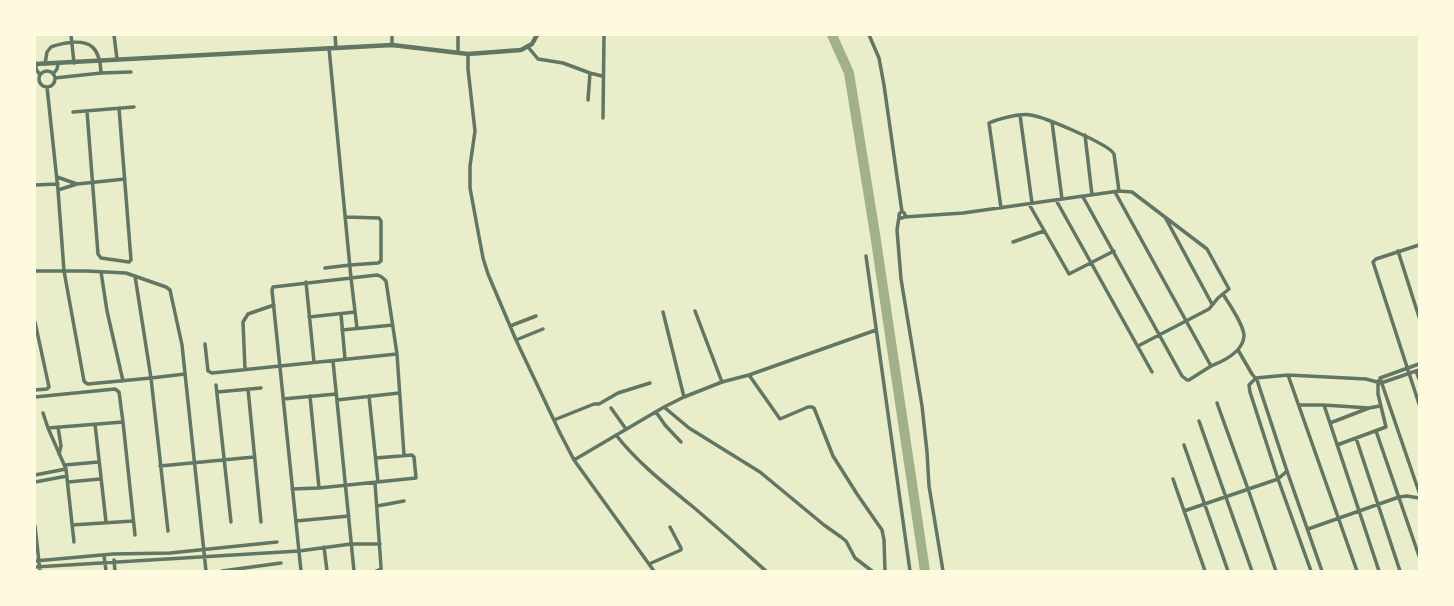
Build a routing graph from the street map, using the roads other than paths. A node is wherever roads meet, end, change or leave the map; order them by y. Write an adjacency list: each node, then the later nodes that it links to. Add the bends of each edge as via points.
1 (71, 35): 9 (street)
2 (114, 35): 16 (street)
3 (335, 35): 13 (street)
4 (392, 35): 10 (street)
5 (458, 35): 14 (street)
6 (536, 35): 11 (street)
7 (604, 35): 26 (street)
8 (869, 35): 53 (street, via 879,58)
9 (72, 42): 17 (street, via 85,42 90,45); 18 (street); 20 (street, via 51,47 47,52)
10 (392, 45): 13 (street); 14 (street)
11 (528, 47): 15 (street, via 517,52); 24 (street, via 538,59 563,63)
12 (329, 48): 13 (street); 16 (street); 55 (street)
13 (336, 48)
14 (458, 52): 15 (street)
15 (468, 54): 86 (street, via 475,131 470,188 483,258)
16 (117, 59): 17 (street)
17 (100, 61): 18 (street); 23 (street)
18 (74, 63): 21 (street)
19 (35, 64): 20 (street); 27 (street)
20 (45, 64): 21 (street)
21 (58, 64): 25 (street)
22 (132, 72): 23 (street)
23 (101, 73): 25 (street)
24 (590, 73): 26 (street); 29 (street)
25 (54, 76): 27 (street, via 46,71); 28 (street, via 53,84)
26 (602, 76): 35 (street)
27 (38, 77): 28 (street, via 42,86)
28 (47, 87): 38 (street)
29 (588, 100)
30 (134, 107): 31 (street)
31 (119, 108): 32 (street); 39 (street)
32 (87, 111): 33 (street); 40 (street)
33 (73, 112)
34 (1020, 115): 36 (street, via 1030,114); 51 (street); 52 (street, via 989,123)
35 (603, 118)
36 (1052, 122): 37 (street); 49 (street)
37 (1085, 135): 45 (street, via 1113,152); 47 (street)
38 (56, 177): 41 (street); 42 (street)
39 (125, 178): 40 (street); 40 (street, via 131,260 129,262 99,257)
40 (93, 182): 42 (street)
41 (58, 184): 43 (street); 44 (street)
42 (77, 184): 44 (street)
43 (35, 185)
44 (58, 190): 67 (street)
45 (1120, 191): 46 (street); 54 (street, via 1132,192)
46 (1115, 192): 47 (street); 83 (street)
47 (1092, 195): 48 (street)
48 (1083, 197): 49 (street); 62 (street)
49 (1062, 199): 50 (street)
50 (1056, 200): 51 (street); 64 (street)
51 (1031, 204): 52 (street); 58 (street)
52 (1001, 208): 57 (street)
53 (902, 212): 56 (street, via 899,213); 57 (street, via 905,214)
54 (1163, 215): 73 (street, via 1207,249 1229,289); 74 (street)
55 (345, 217): 65 (street); 65 (street, via 377,217 381,221 381,261)
56 (899, 217): 57 (street); 233 (street, via 897,230 901,278 922,406 929,486)
57 (904, 217)
58 (1044, 231): 59 (street); 64 (street, via 1069,274)
59 (1013, 242)
60 (1419, 245): 61 (street)
61 (1398, 251): 82 (street); 103 (street, via 1374,262)
62 (1114, 252): 64 (street); 91 (street)
63 (866, 256): 90 (street)
64 (1091, 264): 94 (street)
65 (350, 266): 66 (street); 71 (street)
66 (325, 268)
67 (63, 269): 68 (street); 69 (street); 114 (street, via 84,381 88,384)
68 (35, 271)
69 (101, 272): 70 (street); 114 (street)
70 (135, 276): 108 (street, via 170,290 182,344); 111 (street)
71 (351, 276): 72 (street); 77 (street); 85 (street, via 377,275 386,281)
72 (306, 282): 75 (street, via 273,287); 81 (street)
73 (1223, 294): 74 (street); 95 (street, via 1244,336)
74 (1212, 304): 83 (street)
75 (274, 305): 101 (street); 104 (street, via 245,317 243,322)
76 (695, 311): 116 (street)
77 (355, 312): 79 (street); 87 (street)
78 (662, 312): 128 (street)
79 (340, 314): 81 (street); 89 (street)
80 (536, 316): 86 (street)
81 (309, 317): 99 (street)
82 (1419, 317)
83 (1186, 320): 91 (street); 102 (street)
84 (35, 322): 121 (street, via 49,387)
85 (393, 325): 87 (street); 96 (street)
86 (510, 326): 92 (street)
87 (357, 328): 89 (street)
88 (543, 329): 92 (street)
89 (342, 330): 97 (street)
90 (876, 330): 109 (street); 232 (street)
91 (1160, 335): 94 (street); 102 (street, via 1182,376 1187,380)
92 (516, 340): 141 (street)
93 (205, 344): 104 (street, via 208,371 211,373)
94 (1138, 346): 106 (street)
95 (1238, 350): 102 (street); 112 (street)
96 (398, 354): 97 (street); 123 (street)
97 (345, 359): 98 (street)
98 (333, 361): 99 (street); 124 (street)
99 (314, 362): 101 (street)
100 (1419, 364): 103 (street)
101 (280, 366): 104 (street); 129 (street)
102 (1211, 366)
103 (1407, 368): 107 (street); 115 (street)
104 (246, 369)
105 (1418, 370): 107 (street); 113 (street)
106 (1152, 372)
107 (1409, 373): 115 (street); 132 (street)
108 (184, 374): 111 (street); 162 (street)
109 (749, 375): 116 (street); 231 (street, via 780,419 808,407 814,408 834,456 882,530)
110 (1288, 376): 112 (street); 115 (street, via 1331,376); 133 (street)
111 (151, 378): 114 (street); 163 (street)
112 (1256, 378): 165 (street); 170 (street, via 1250,385 1250,392)
113 (1419, 379)
114 (123, 381)
115 (1380, 381): 135 (street, via 1377,390); 178 (street)
116 (722, 382): 128 (street)
117 (650, 383): 141 (street, via 618,393 599,404)
118 (216, 386): 122 (street)
119 (261, 388): 120 (street)
120 (248, 389): 122 (street); 157 (street)
121 (35, 390)
122 (217, 392): 159 (street)
123 (399, 393): 126 (street); 156 (street)
124 (336, 394): 125 (street); 130 (street)
125 (310, 396): 129 (street); 175 (street)
126 (369, 396): 130 (street); 158 (street)
127 (35, 397): 143 (street, via 115,389 120,394)
128 (684, 397): 136 (street)
129 (283, 399): 176 (street)
130 (337, 400): 174 (street)
131 (1217, 403): 177 (street)
132 (1419, 404)
133 (1299, 405): 134 (street); 189 (street)
134 (1324, 405): 138 (street); 144 (street)
135 (1380, 406): 138 (street); 149 (street, via 1386,427)
136 (664, 407): 139 (street); 230 (street, via 689,428 760,472 842,537 853,556)
137 (611, 408): 148 (street)
138 (1369, 408): 144 (street)
139 (656, 412): 148 (street); 152 (street, via 664,425)
140 (43, 413): 147 (street)
141 (554, 420): 160 (street)
142 (1199, 421): 179 (street)
143 (124, 422): 145 (street); 190 (street)
144 (1330, 423): 154 (street)
145 (95, 424): 146 (street); 161 (street)
146 (58, 427): 147 (street); 155 (street, via 61,446)
147 (48, 428): 155 (street)
148 (626, 429): 150 (street)
149 (1376, 431): 151 (street); 180 (street)
150 (616, 435): 160 (street); 229 (street, via 647,469)
151 (1356, 438): 154 (street); 184 (street)
152 (681, 442)
153 (1184, 445): 183 (street)
154 (1337, 445): 187 (street)
155 (59, 455): 164 (street)
156 (404, 455): 158 (street); 173 (street, via 414,457 416,478)
157 (254, 457): 159 (street); 194 (street)
158 (376, 458): 173 (street)
159 (224, 460): 162 (street); 193 (street)
160 (574, 460): 216 (street)
161 (98, 462): 164 (street); 168 (street)
162 (194, 463): 163 (street); 206 (street)
163 (160, 466): 199 (street)
164 (65, 467): 166 (street); 167 (street)
165 (1287, 471): 170 (street); 198 (street)
166 (35, 475)
167 (67, 476): 171 (street); 172 (street)
168 (100, 479): 172 (street); 192 (street)
169 (1173, 479): 186 (street)
170 (1278, 479): 177 (street); 238 (street)
171 (35, 482)
172 (68, 482): 195 (street)
173 (376, 482): 174 (street); 185 (street)
174 (346, 486): 175 (street); 188 (street)
175 (319, 488): 176 (street)
176 (292, 489): 191 (street)
177 (1248, 489): 179 (street); 237 (street)
178 (1419, 492)
179 (1226, 496): 183 (street); 236 (street)
180 (1399, 497): 181 (street); 184 (street); 211 (street)
181 (1419, 498)
182 (404, 501): 185 (street)
183 (1205, 504): 186 (street); 235 (street)
184 (1378, 505): 187 (street); 242 (street)
185 (377, 506): 204 (street)
186 (1184, 511): 234 (street)
187 (1359, 511): 189 (street); 241 (street)
188 (349, 516): 191 (street); 203 (street)
189 (1338, 518): 198 (street); 240 (street)
190 (133, 521): 192 (street); 200 (street)
191 (296, 521): 207 (street)
192 (106, 522): 195 (street)
193 (231, 522)
194 (261, 522)
195 (72, 525): 201 (street)
196 (35, 526): 212 (street)
197 (670, 527): 216 (street, via 680,550)
198 (1308, 529): 239 (street)
199 (168, 531)
200 (135, 535)
201 (74, 542)
202 (277, 542): 206 (street)
203 (351, 544): 204 (street); 205 (street); 226 (street)
204 (380, 544): 227 (street, via 381,569)
205 (324, 547): 207 (street); 225 (street)
206 (203, 549): 208 (street, via 170,553); 210 (street)
207 (299, 551): 210 (street); 224 (street)
208 (113, 554): 209 (street); 213 (street)
209 (104, 555): 212 (street); 214 (street)
210 (204, 556): 213 (street); 222 (street)
211 (1419, 556)
212 (37, 560): 218 (street)
213 (114, 561): 214 (street); 221 (street)
214 (105, 562): 218 (street); 220 (street)
215 (281, 563): 223 (street)
216 (650, 564): 228 (street)
217 (35, 566): 218 (street)
218 (40, 566): 219 (street)
219 (40, 571)
220 (106, 571)
221 (115, 571)
222 (206, 571)
223 (222, 571)
224 (301, 571)
225 (327, 571)
226 (354, 571)
227 (376, 571)
228 (654, 571)
229 (766, 571)
230 (872, 571)
231 (884, 571)
232 (910, 571)
233 (943, 571)
234 (1205, 571)
235 (1228, 571)
236 (1252, 571)
237 (1276, 571)
238 (1311, 571)
239 (1322, 571)
240 (1357, 571)
241 (1379, 571)
242 (1400, 571)

